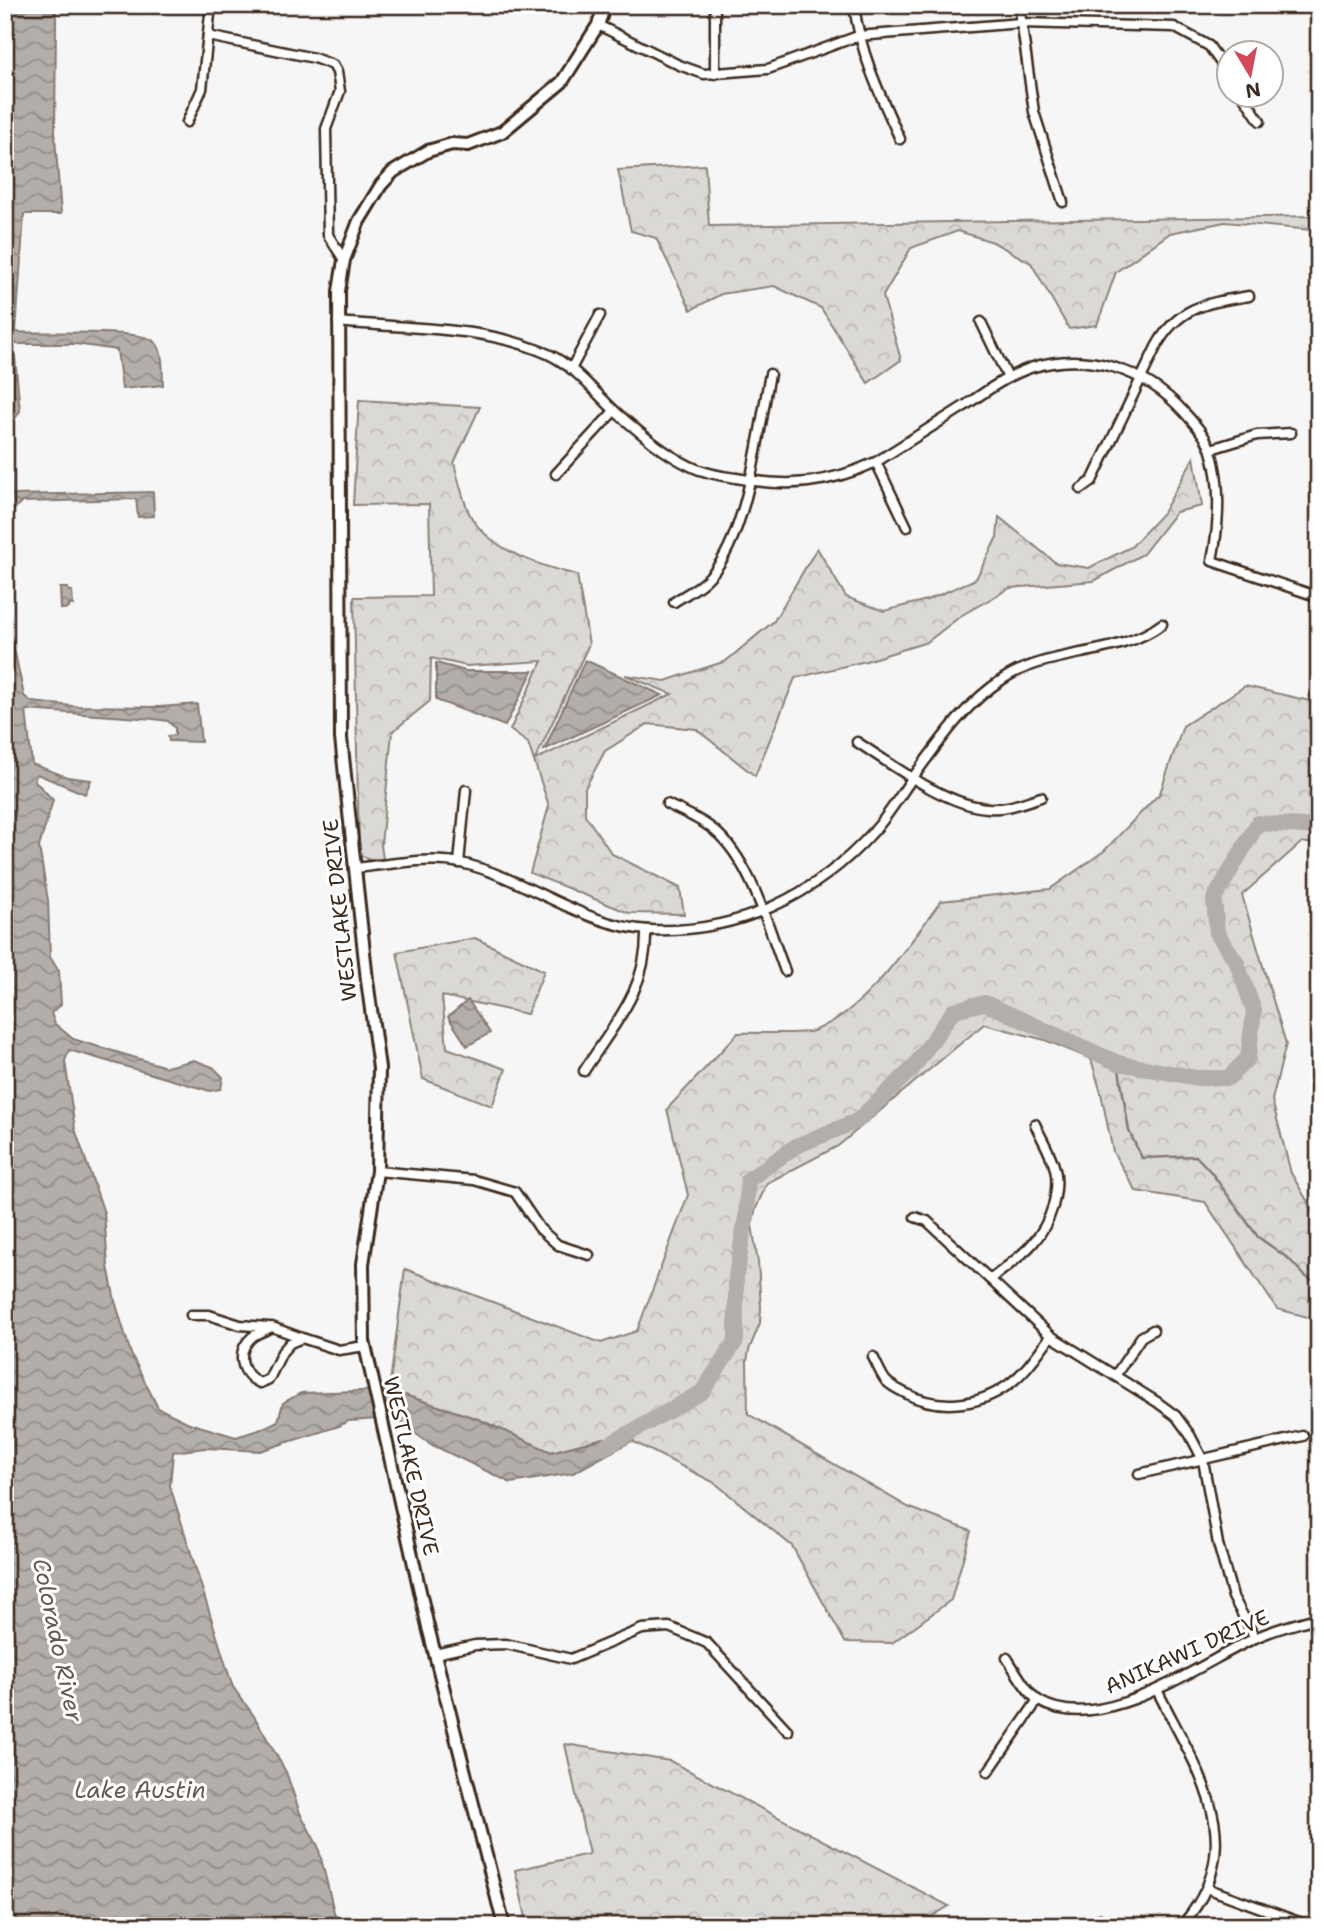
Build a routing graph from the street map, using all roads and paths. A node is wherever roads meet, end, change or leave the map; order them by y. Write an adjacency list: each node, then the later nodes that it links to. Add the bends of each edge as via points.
1 (211, 5): 8 (street)
2 (605, 5): 7 (street, WESTLAKE DRIVE)
3 (715, 5): 11 (street)
4 (854, 5): 9 (street)
5 (1019, 5): 6 (street)
6 (1021, 23): 9 (street); 10 (street, via 1174,27 1209,46); 16 (street, via 1034,112)
7 (598, 24): 11 (street, via 679,65); 17 (street, WESTLAKE DRIVE, via 562,82 502,132 468,145 428,151 393,172 359,221)
8 (208, 36): 14 (street, via 202,89); 17 (street, via 333,65 340,91 326,129 328,235)
9 (858, 36): 11 (street, via 768,69); 15 (street)
10 (1216, 56)
11 (715, 74)
12 (1251, 108): 13 (street)
13 (1260, 121)
14 (187, 122)
15 (900, 139)
16 (1063, 202)
17 (344, 260): 20 (street, WESTLAKE DRIVE)
18 (1249, 296): 25 (street, via 1207,303 1180,317 1161,338)
19 (600, 315): 22 (street)
20 (338, 322): 22 (street, via 473,332 550,355); 43 (street, WESTLAKE DRIVE, via 341,738)
21 (981, 322): 24 (street)
22 (571, 369): 26 (street)
23 (770, 374): 31 (street)
24 (1008, 378): 25 (street, via 1049,364 1083,362 1109,365); 29 (street)
25 (1143, 378): 28 (street, via 1177,404); 32 (street, via 1092,481)
26 (614, 411): 30 (street); 31 (street, via 655,445 691,466)
27 (1291, 433): 28 (street, via 1257,435)
28 (1211, 449): 34 (street, via 1219,517 1212,561)
29 (876, 462): 31 (street, via 814,482); 33 (street)
30 (556, 474)
31 (749, 481): 35 (street, via 740,523 720,564 709,578)
32 (1082, 489)
33 (907, 527)
34 (1319, 597)
35 (674, 602)
36 (1162, 624): 38 (street, via 1121,643 1006,677 970,705)
37 (857, 742): 38 (street)
38 (913, 778): 40 (street, via 975,807 1001,808); 44 (street, via 875,830 845,860 807,890)
39 (466, 790): 42 (street)
40 (1041, 797)
41 (667, 804): 44 (street, via 725,839 745,868)
42 (459, 863): 43 (street); 45 (street, via 587,915)
43 (355, 868): 49 (street, WESTLAKE DRIVE, via 379,1068)
44 (762, 912): 45 (street, via 705,927); 46 (street)
45 (646, 930): 47 (street, via 645,960 637,989)
46 (785, 971)
47 (584, 1071)
48 (1035, 1124): 52 (street, via 1055,1166 1056,1196 1047,1226 1035,1243)
49 (377, 1171): 51 (street, via 474,1180 515,1192 540,1229 558,1245); 58 (street, WESTLAKE DRIVE, via 363,1264)
50 (915, 1217): 52 (street, via 927,1222)
51 (589, 1255)
52 (991, 1279): 56 (street)
53 (191, 1315): 54 (street)
54 (272, 1327): 57 (street); 57 (street, via 251,1337 242,1353 244,1370 260,1383 269,1379 290,1343)
55 (1153, 1330): 60 (street, via 1141,1337)
56 (1051, 1336): 59 (street, via 1006,1387 951,1405 901,1391 887,1381); 60 (street)
57 (302, 1338): 58 (street, via 339,1350)
58 (365, 1346): 66 (street, WESTLAKE DRIVE)
59 (873, 1357)
60 (1115, 1376): 62 (street, via 1176,1416)
61 (1303, 1436): 62 (street)
62 (1203, 1460): 63 (street); 65 (street, via 1233,1597)
63 (1139, 1474)
64 (1319, 1617): 65 (street, ANIKAWI DRIVE)
65 (1255, 1638): 68 (street, ANIKAWI DRIVE)
66 (435, 1654): 70 (street, via 506,1644 571,1659 642,1629 669,1628 707,1643); 73 (street, WESTLAKE DRIVE)
67 (1007, 1658): 69 (street)
68 (1157, 1690): 69 (street, ANIKAWI DRIVE, via 1100,1710 1068,1710); 72 (street, via 1214,1812 1216,1860)
69 (1038, 1700): 71 (street)
70 (788, 1731)
71 (988, 1772)
72 (1209, 1889): 74 (street); 75 (street)
73 (503, 1926)
74 (1181, 1926)
75 (1310, 1926)

